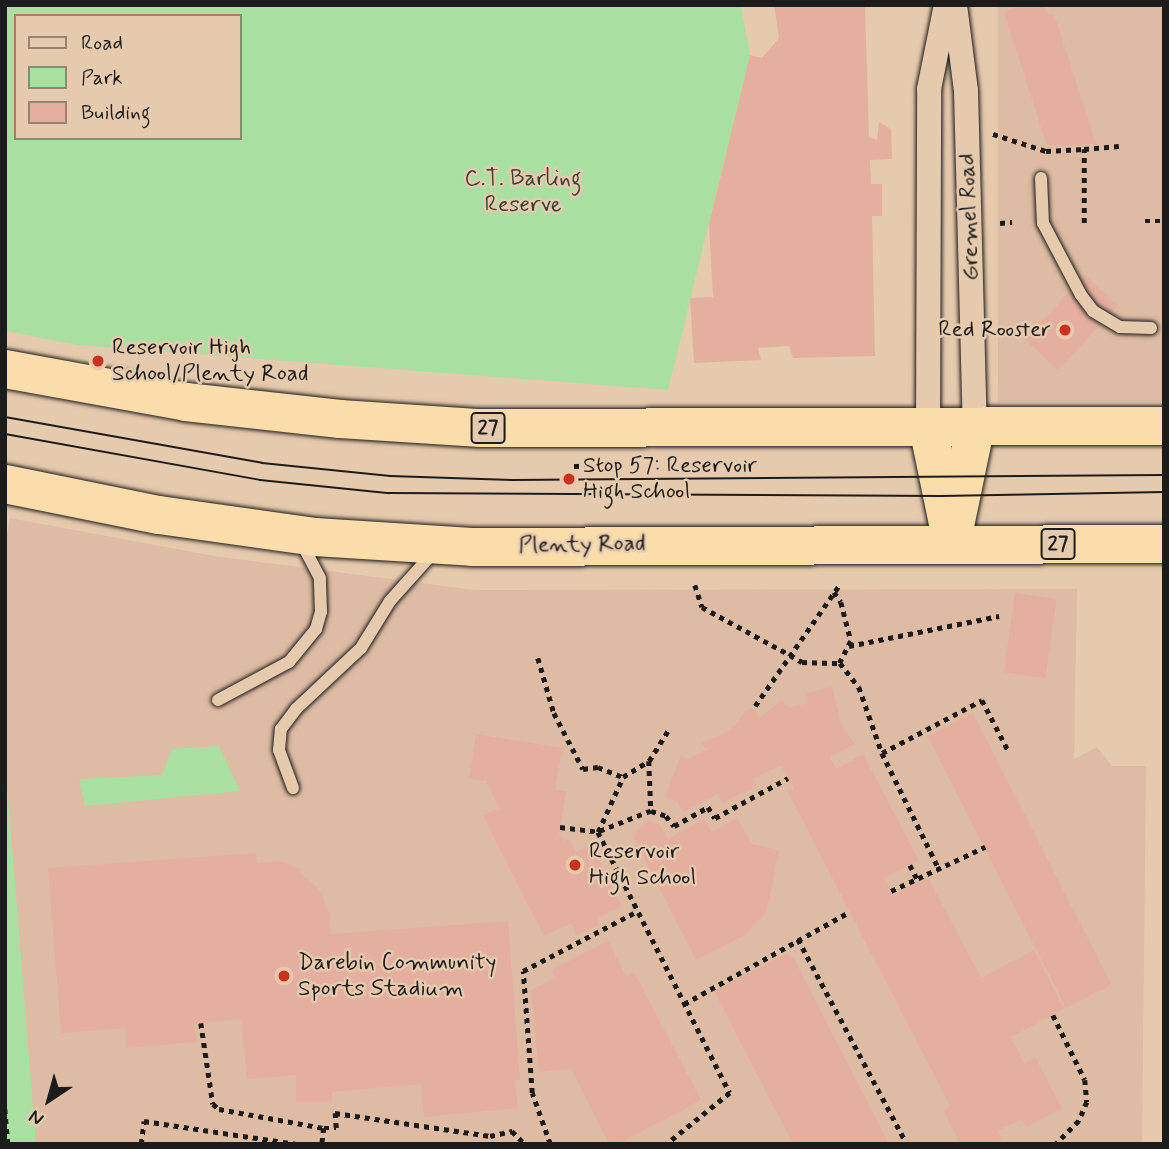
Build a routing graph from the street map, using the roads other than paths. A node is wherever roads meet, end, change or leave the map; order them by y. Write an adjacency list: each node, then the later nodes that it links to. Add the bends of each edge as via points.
1 (946, 5): 7 (street, Gremel Road, via 929,89)
2 (955, 5): 8 (street, Gremel Road, via 967,130)
3 (1041, 177): 4 (lane, via 1043,223 1081,295 1111,322)
4 (1151, 328)
5 (5, 369): 7 (highway, 27, via 186,402 352,420 481,428)
6 (1164, 426): 8 (highway, 27)
7 (928, 427): 8 (highway, 27); 11 (highway)
8 (975, 429): 11 (highway)
9 (5, 484): 10 (highway, Plenty Road / 27, via 159,515)
10 (296, 534): 12 (highway, Plenty Road / 27); 14 (lane, via 320,578 316,629 289,662)
11 (952, 543): 12 (highway, Plenty Road / 27); 13 (highway, Plenty Road / 27)
12 (440, 544): 15 (lane, via 399,590 353,658 287,718 278,738)
13 (1164, 544)
14 (218, 701)
15 (293, 789)

